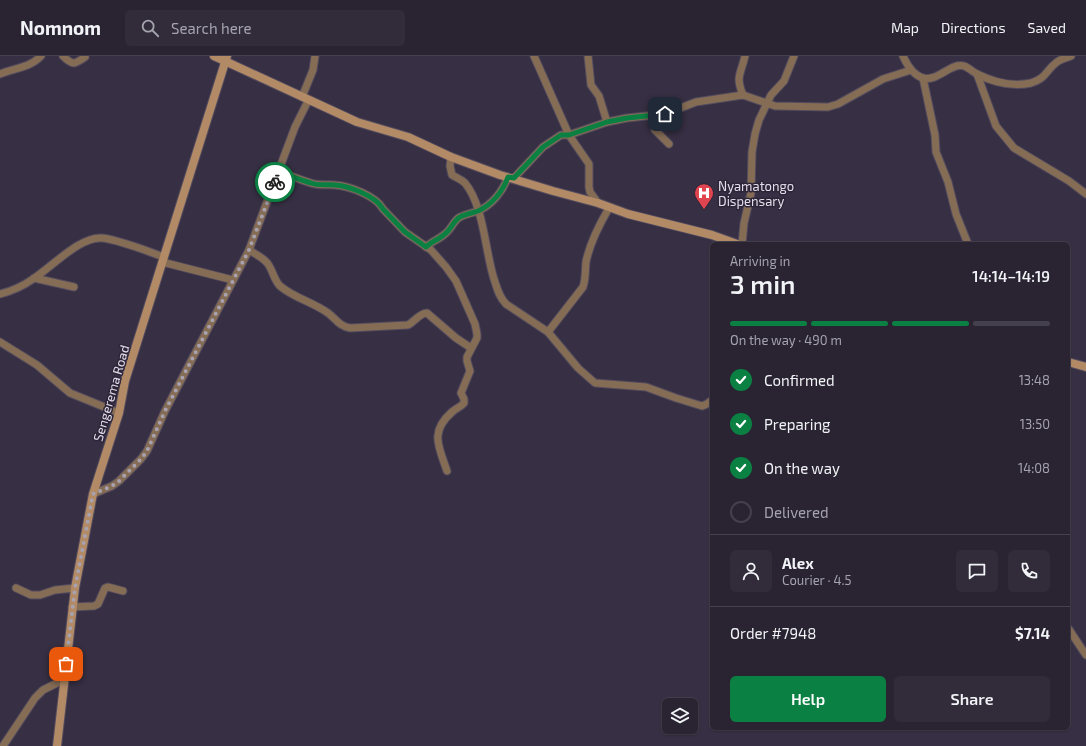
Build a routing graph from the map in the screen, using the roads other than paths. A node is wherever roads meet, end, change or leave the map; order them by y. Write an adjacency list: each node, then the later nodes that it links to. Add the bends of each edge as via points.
1 (41, 56): 14 (street, via 30,65)
2 (64, 56): 11 (street, via 72,63)
3 (214, 56): 12 (main road)
4 (316, 56): 18 (street)
5 (534, 56): 22 (street)
6 (588, 56): 21 (street, via 591,84 599,96)
7 (744, 56): 17 (street, via 739,76)
8 (794, 56): 19 (street, via 786,78 772,93)
9 (903, 56): 13 (street)
10 (1071, 56): 15 (street, via 1056,62 1041,80 1020,85 1007,84)
11 (85, 57)
12 (226, 59): 18 (main road); 38 (main road, Sengerema Road)
13 (911, 70): 16 (street); 19 (street, via 883,79 828,107)
14 (0, 74)
15 (977, 74): 16 (street, via 964,66 958,66 929,79); 27 (street, via 996,126 1014,148)
16 (923, 78): 35 (street, via 936,152)
17 (743, 95): 19 (street); 20 (street, via 696,102 665,114)
18 (305, 99): 24 (main road, via 357,122 408,137); 25 (street)
19 (767, 104): 34 (street, via 753,140 751,193)
20 (652, 116): 21 (street); 23 (street, via 655,130)
21 (607, 122): 22 (street)
22 (569, 135): 26 (street, via 556,137); 28 (street, via 589,164 590,192)
23 (669, 144)
24 (451, 157): 26 (main road); 30 (street, via 452,175 465,183)
25 (279, 172): 36 (street, via 311,184 333,184 364,194 381,205 405,232); 37 (street)
26 (511, 178): 28 (main road); 30 (street, via 501,192)
27 (1086, 194)
28 (598, 202): 29 (main road)
29 (609, 208): 31 (main road); 43 (street, via 594,238 586,263 583,287)
30 (479, 210): 36 (street, via 457,219 447,232); 43 (street, via 492,274 502,300)
31 (712, 235): 32 (street); 33 (main road)
32 (718, 242)
33 (731, 242)
34 (742, 242)
35 (967, 242)
36 (426, 247): 45 (street, via 453,276 475,324 477,338)
37 (249, 250): 40 (street); 45 (street, via 267,263 280,286 330,314 345,327 408,325 427,313)
38 (163, 260): 39 (street, via 112,240 89,239); 40 (street); 49 (main road, Sengerema Road, via 125,381)
39 (34, 278): 41 (street); 42 (street)
40 (233, 280): 51 (street, via 147,451 119,481)
41 (74, 287)
42 (0, 294)
43 (548, 332): 48 (street, via 578,368 595,383 646,387 700,405)
44 (0, 342): 49 (street, via 37,365 70,393)
45 (471, 348): 50 (street, via 466,361 470,371 461,394 464,403 444,420 438,430 438,442)
46 (1070, 363): 47 (main road)
47 (1086, 367)
48 (710, 402)
49 (119, 413): 51 (main road, Sengerema Road)
50 (447, 471)
51 (93, 494): 53 (main road, Sengerema Road)
52 (16, 588): 53 (street, via 31,595 40,595)
53 (75, 588): 55 (main road, Sengerema Road)
54 (123, 591): 55 (street, via 108,587 103,591 98,604)
55 (72, 607): 58 (main road, Sengerema Road)
56 (1070, 631): 57 (street)
57 (1086, 655)
58 (65, 679): 59 (street, via 43,690 35,698); 60 (main road, Sengerema Road)
59 (3, 746)
60 (57, 746)

